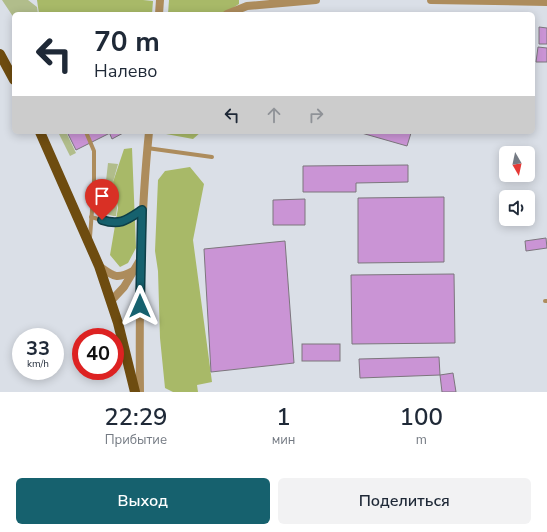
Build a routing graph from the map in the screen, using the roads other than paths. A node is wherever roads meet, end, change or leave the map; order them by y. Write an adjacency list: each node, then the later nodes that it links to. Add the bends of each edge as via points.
1 (160, 0): 6 (street)
2 (316, 0): 5 (street)
3 (432, 0): 4 (street)
4 (547, 2)
5 (248, 3): 7 (street)
6 (159, 12)
7 (231, 12)
8 (0, 54): 9 (main road)
9 (10, 68)
10 (41, 134): 17 (main road)
11 (87, 134): 16 (lane, via 94,151)
12 (148, 134): 13 (street)
13 (147, 148): 14 (lane); 15 (street)
14 (212, 157)
15 (142, 210): 16 (lane, via 124,221 113,223); 18 (street)
16 (91, 217): 17 (lane)
17 (89, 244): 19 (main road)
18 (140, 260): 20 (street); 23 (street)
19 (99, 266): 20 (street, via 114,276 122,277); 21 (main road)
20 (133, 271): 21 (street, via 124,287)
21 (111, 301): 22 (main road)
22 (135, 392)
23 (140, 392)

